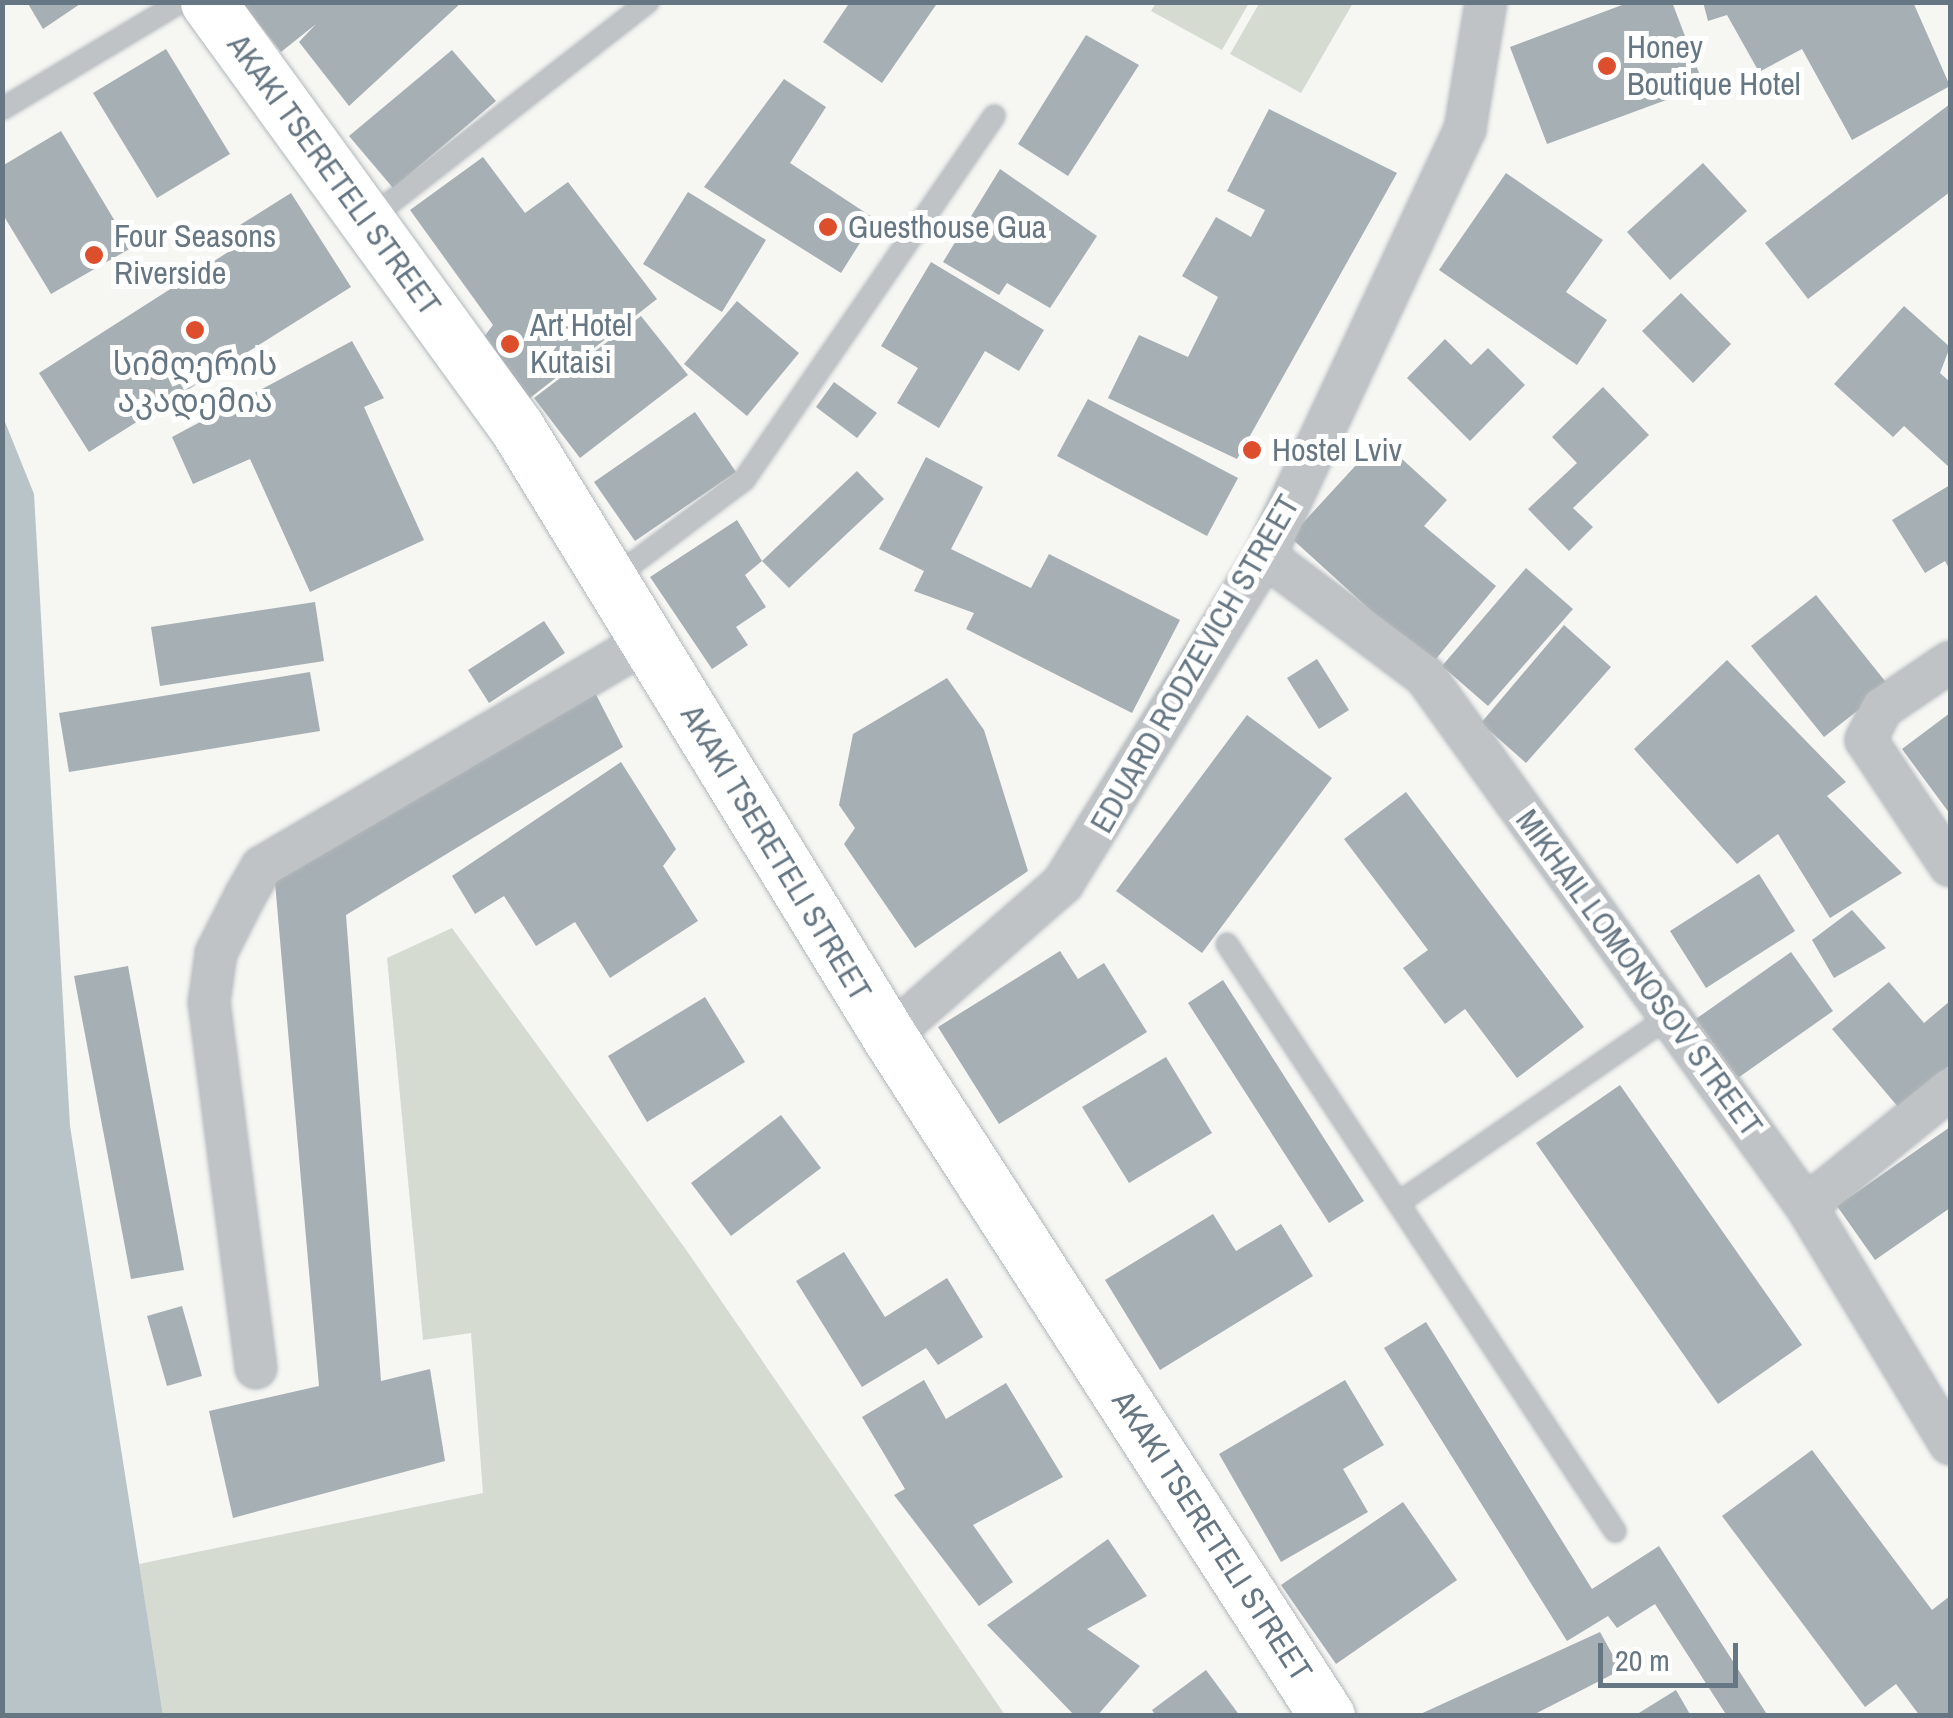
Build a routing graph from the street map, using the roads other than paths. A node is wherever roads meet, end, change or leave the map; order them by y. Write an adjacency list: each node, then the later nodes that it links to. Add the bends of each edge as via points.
1 (181, 2): 5 (lane)
2 (208, 2): 7 (main road, AKAKI TSERETELI STREET)
3 (648, 2): 7 (lane)
4 (1486, 2): 8 (street, EDUARD RODZEVICH STREET, via 1466,130)
5 (2, 109)
6 (994, 116): 9 (lane, via 744,480)
7 (367, 221): 9 (main road, AKAKI TSERETELI STREET, via 516,428)
8 (1265, 556): 14 (street, MIKHAIL LOMONOSOV STREET, via 1426,676); 15 (street, EDUARD RODZEVICH STREET, via 1063,883)
9 (610, 580): 10 (main road, AKAKI TSERETELI STREET)
10 (647, 641): 15 (main road, AKAKI TSERETELI STREET); 19 (street, via 262,867 216,954 209,1003)
11 (1950, 662): 12 (street, via 1882,708 1866,740)
12 (1950, 866)
13 (1228, 944): 17 (lane)
14 (1670, 1016): 17 (lane); 18 (street, MIKHAIL LOMONOSOV STREET)
15 (889, 1036): 22 (main road, AKAKI TSERETELI STREET)
16 (1950, 1088): 18 (street)
17 (1401, 1201): 21 (lane)
18 (1806, 1206): 20 (street, MIKHAIL LOMONOSOV STREET)
19 (256, 1368)
20 (1950, 1441)
21 (1615, 1531)
22 (1328, 1716)

